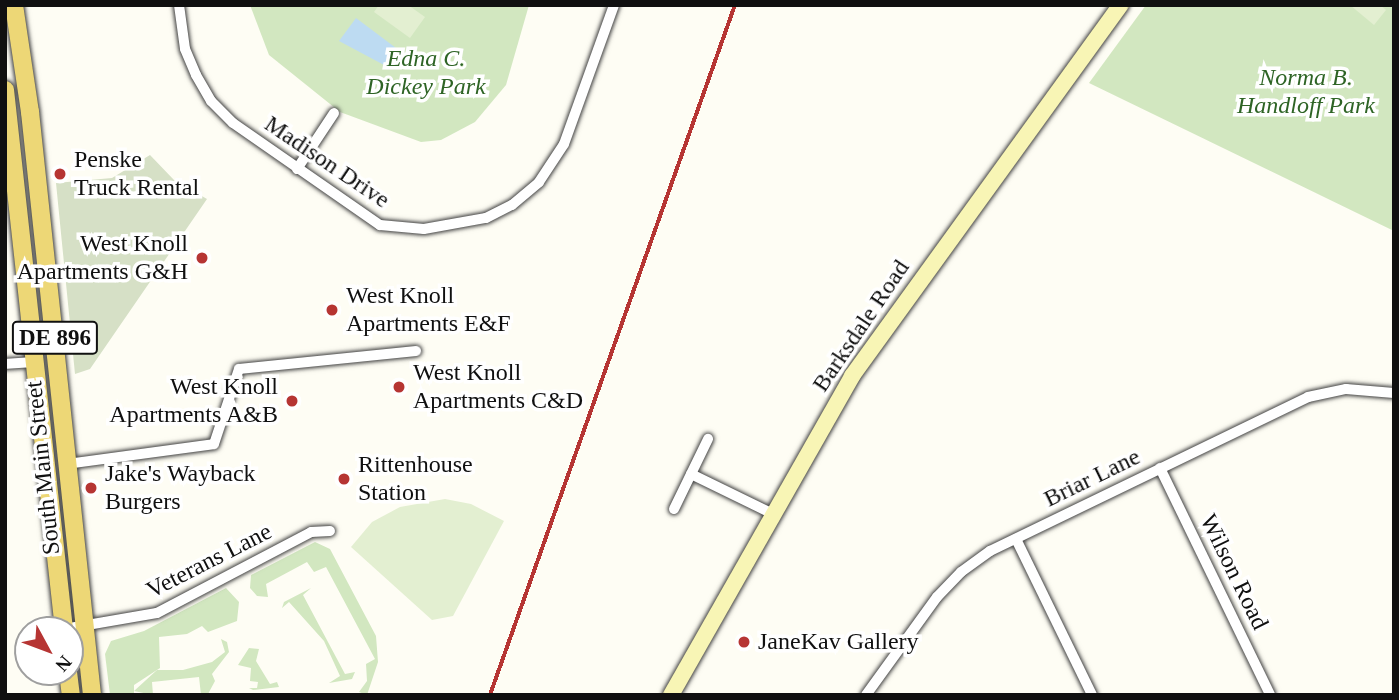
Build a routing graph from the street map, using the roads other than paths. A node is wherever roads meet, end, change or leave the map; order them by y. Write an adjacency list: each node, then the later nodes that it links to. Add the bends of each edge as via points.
1 (13, 5): 6 (main road, DE 896)
2 (179, 5): 10 (street, Madison Drive, via 185,49 211,101 233,123)
3 (614, 5): 10 (street, Madison Drive, via 564,144 539,182 503,209 457,227 380,225)
4 (1121, 5): 23 (street, Barksdale Road, via 876,341)
5 (5, 90): 8 (main road, DE 896)
6 (30, 112): 8 (street); 17 (main road, South Main Street / DE 896)
7 (334, 113): 10 (street)
8 (6, 115): 9 (main road, South Main Street / DE 896)
9 (10, 156): 12 (main road, South Main Street / DE 896)
10 (297, 169)
11 (416, 351): 17 (street, via 239,369 214,444)
12 (36, 362): 13 (street); 16 (main road, South Main Street / DE 896)
13 (5, 364)
14 (1394, 393): 18 (street, Briar Lane, via 1346,389 1308,397)
15 (708, 439): 20 (street)
16 (45, 443): 17 (main road); 19 (main road, South Main Street / DE 896)
17 (67, 464): 21 (main road, South Main Street / DE 896)
18 (1160, 468): 25 (street, Briar Lane); 32 (street, Wilson Road)
19 (48, 474): 21 (main road); 26 (main road, South Main Street / DE 896)
20 (691, 474): 22 (street); 23 (street)
21 (70, 491): 27 (main road, South Main Street / DE 896)
22 (674, 509)
23 (771, 513): 29 (street, Barksdale Road)
24 (330, 531): 27 (street, Veterans Lane, via 311,532 157,613)
25 (1016, 539): 30 (street, Briar Lane, via 974,561 949,583); 31 (street)
26 (63, 616)
27 (85, 627): 28 (main road, South Main Street / DE 896)
28 (92, 695)
29 (671, 695)
30 (866, 695)
31 (1092, 695)
32 (1270, 695)

